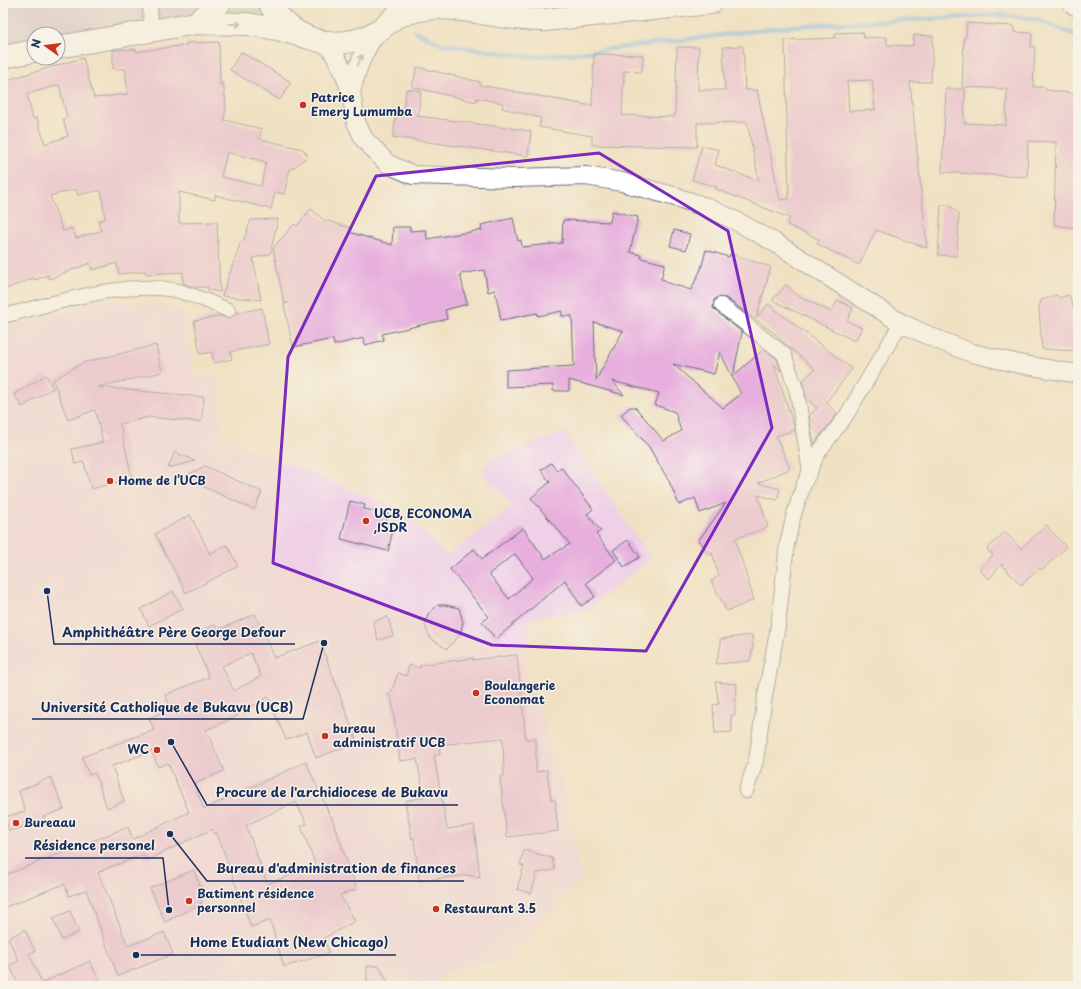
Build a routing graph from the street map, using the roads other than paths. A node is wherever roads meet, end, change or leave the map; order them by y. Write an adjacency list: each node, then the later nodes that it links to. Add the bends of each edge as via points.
1 (150, 3): 11 (street)
2 (220, 3): 10 (highway)
3 (269, 3): 13 (highway, via 283,22 294,30)
4 (460, 3): 9 (highway)
5 (711, 3): 9 (highway, via 544,20 521,21)
6 (1074, 3): 7 (highway)
7 (1078, 5)
8 (400, 10): 9 (highway, via 440,7); 12 (highway)
9 (483, 13)
10 (196, 23): 11 (highway); 13 (highway, one-way to 13, via 247,24)
11 (151, 32): 14 (highway)
12 (377, 32): 13 (highway, via 366,38 347,42); 17 (street, one-way to 12, via 365,48)
13 (319, 40): 17 (street, via 343,70)
14 (66, 46)
15 (26, 53): 16 (highway)
16 (3, 57)
17 (351, 92): 21 (street, via 356,122 364,139 388,164 413,175 515,178 586,176 622,182 676,197 706,207 774,242)
18 (721, 305): 23 (street, via 784,354 797,392)
19 (228, 310): 20 (street, via 174,290 116,289)
20 (3, 316)
21 (901, 323): 22 (street, via 972,353); 23 (street, via 846,416 818,453)
22 (1078, 374)
23 (810, 472): 24 (street, via 794,514 787,544 778,626 756,761)
24 (746, 791)

